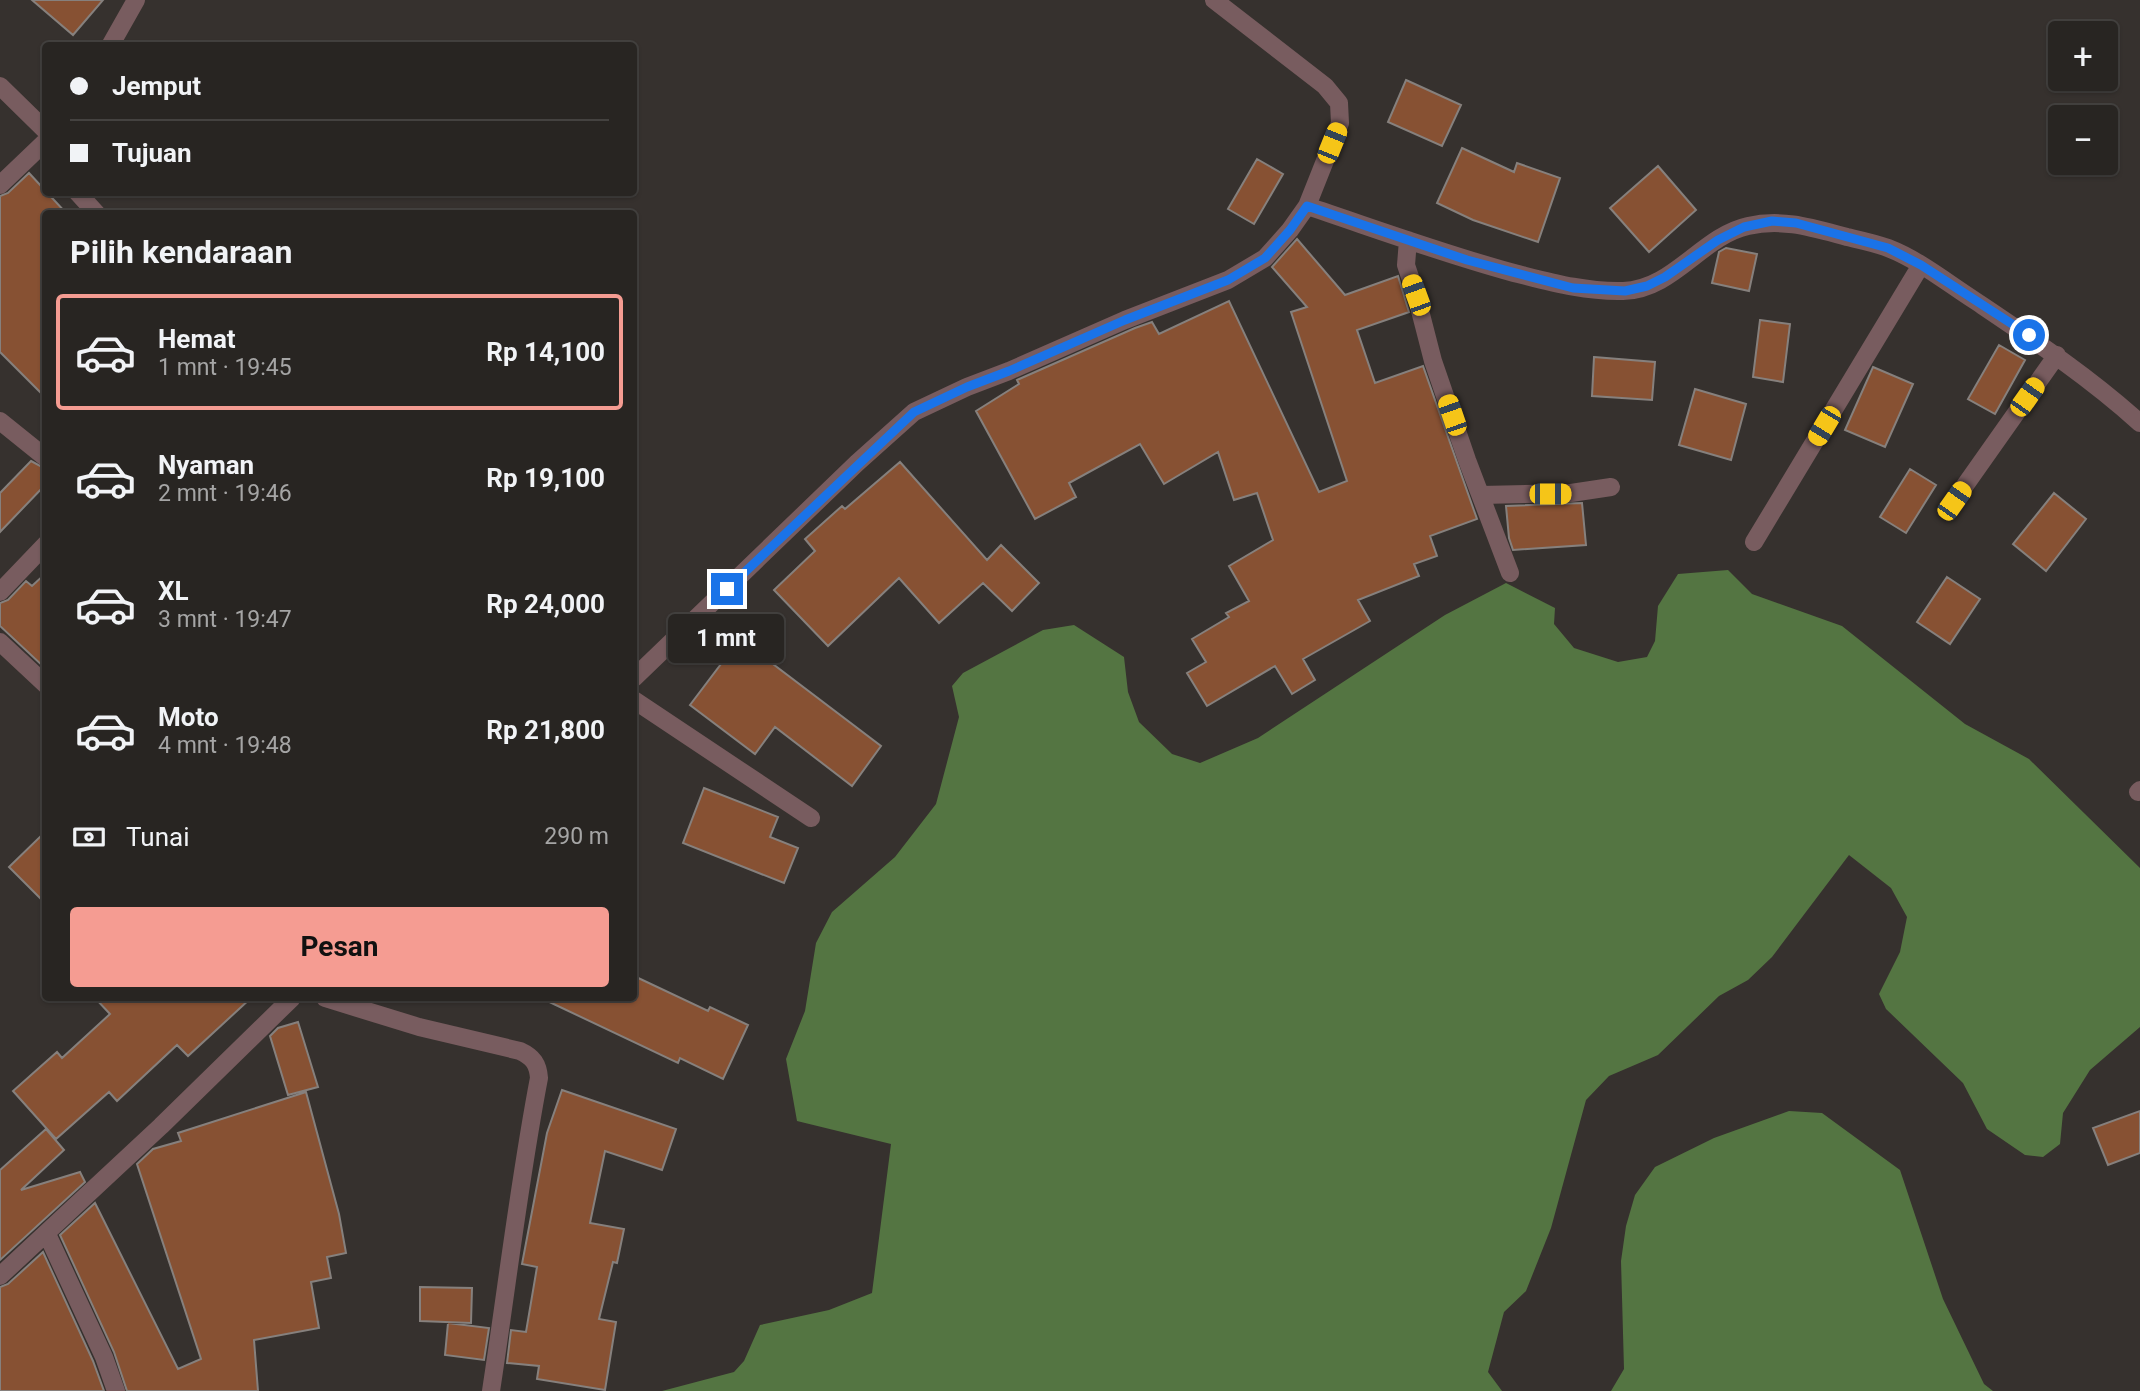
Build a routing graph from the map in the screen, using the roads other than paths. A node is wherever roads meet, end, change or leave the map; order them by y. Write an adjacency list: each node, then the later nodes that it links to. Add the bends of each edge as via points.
1 (136, 0): 3 (street)
2 (1214, 0): 9 (street, via 1325,86 1339,103 1340,122)
3 (112, 42)
4 (0, 86): 5 (street)
5 (42, 127)
6 (42, 145): 7 (street)
7 (0, 185)
8 (80, 196): 10 (street)
9 (1307, 206): 11 (street); 25 (street, via 1265,258 1228,280 914,412)
10 (93, 210)
11 (1408, 240): 12 (street, via 1573,288 1625,291 1665,277 1744,227 1772,221 1888,248); 18 (street, via 1406,265 1433,362)
12 (1921, 265): 13 (street); 20 (street)
13 (2057, 355): 15 (street); 19 (street)
14 (0, 421): 16 (street)
15 (2140, 423)
16 (42, 455)
17 (1611, 487): 18 (street, via 1571,493)
18 (1481, 495): 22 (street)
19 (1954, 501)
20 (1754, 542)
21 (42, 548): 23 (street)
22 (1510, 573)
23 (0, 592)
24 (0, 642): 26 (street)
25 (637, 675)
26 (42, 681)
27 (637, 702): 28 (street)
28 (811, 818)
29 (289, 1001): 31 (street)
30 (335, 1001): 34 (street, via 520,1051 529,1055 538,1070)
31 (47, 1234): 32 (street); 33 (street)
32 (0, 1276)
33 (116, 1391)
34 (491, 1391)

